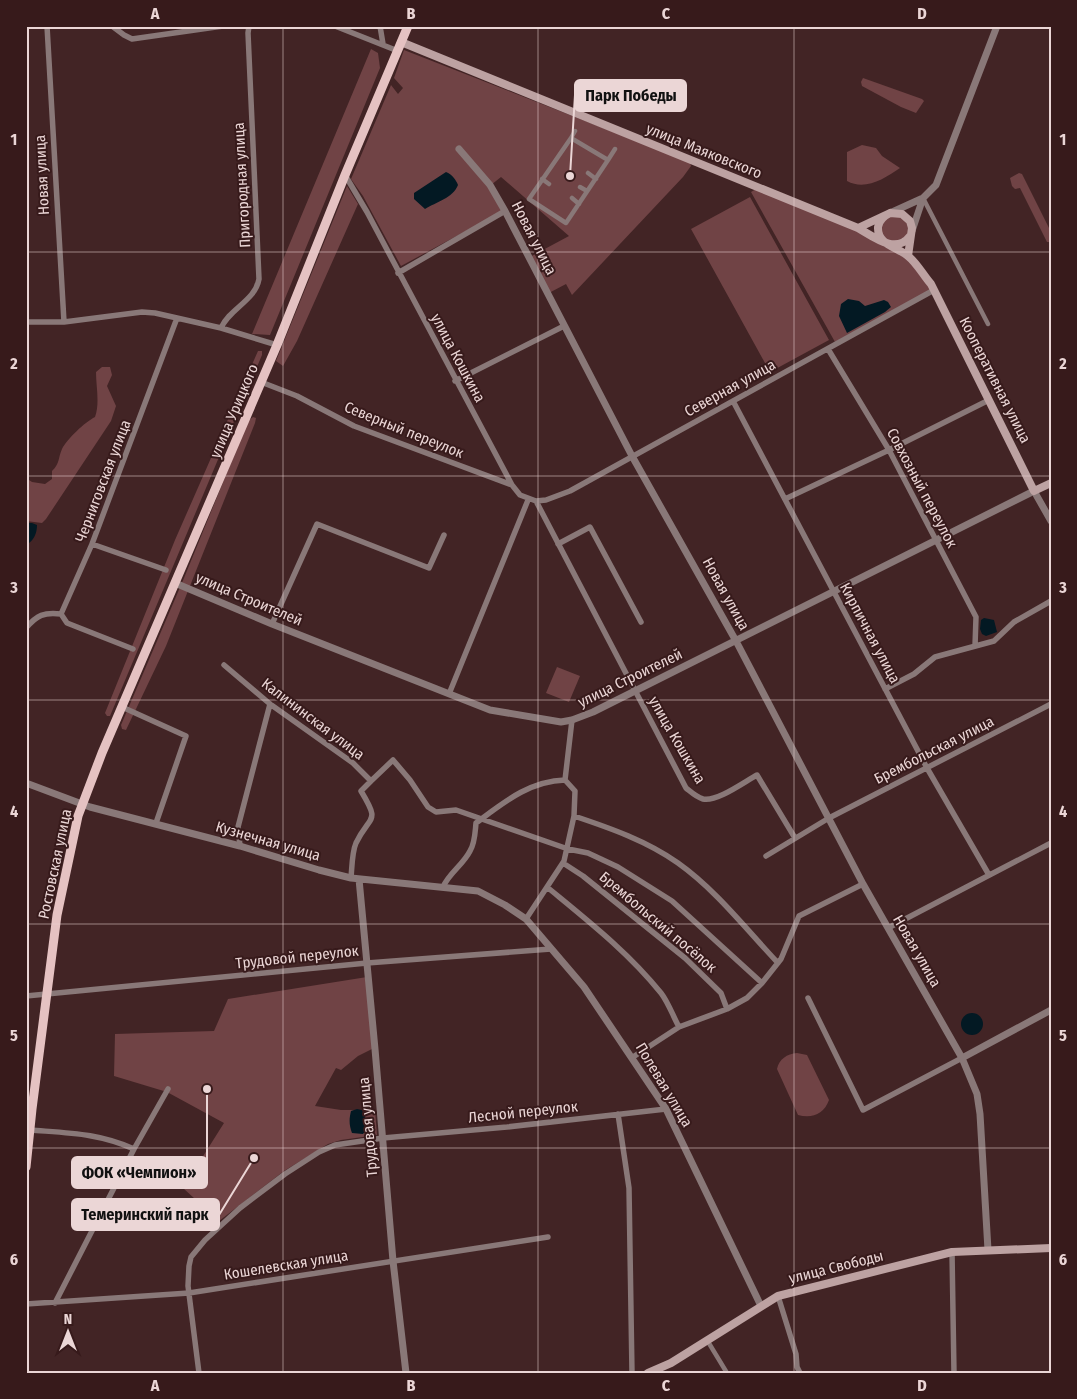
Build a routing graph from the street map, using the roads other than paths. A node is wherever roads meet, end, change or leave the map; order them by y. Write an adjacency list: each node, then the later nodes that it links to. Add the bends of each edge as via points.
1 (47, 26): 40 (street, Новая улица)
2 (112, 26): 3 (street, via 132,39)
3 (223, 26)
4 (249, 26): 43 (street, Пригородная улица, via 259,279 254,294 230,314)
5 (335, 26): 9 (street)
6 (380, 26): 9 (street)
7 (408, 26): 10 (main road, улица Урицкого)
8 (997, 26): 28 (street, via 936,184)
9 (382, 44): 10 (street)
10 (399, 46): 21 (main road, улица Урицкого); 32 (main road, улица Маяковского)
11 (575, 131): 12 (street)
12 (571, 138): 15 (street); 16 (street)
13 (459, 149): 30 (street, Новая улица, via 490,185)
14 (614, 149): 16 (street)
15 (558, 157): 17 (street); 18 (street)
16 (608, 160): 22 (street)
17 (564, 161)
18 (550, 168): 19 (street); 23 (street)
19 (556, 173)
20 (588, 173): 22 (street)
21 (345, 175): 36 (street, улица Кошкина); 44 (main road, улица Урицкого)
22 (596, 179): 26 (street)
23 (542, 180): 24 (street); 29 (street, via 529,198 566,223)
24 (549, 184)
25 (580, 187): 26 (street)
26 (587, 191): 29 (street)
27 (572, 198): 29 (street)
28 (923, 198): 31 (street); 33 (street); 41 (street)
29 (579, 204)
30 (505, 211): 36 (street); 42 (street, Новая улица)
31 (890, 213): 32 (main road); 33 (main road, via 907,217 912,228); 34 (main road, via 884,216 878,228)
32 (858, 228): 34 (main road, улица Маяковского)
33 (910, 236): 34 (main road, via 898,245); 35 (main road)
34 (884, 242): 35 (main road, улица Маяковского)
35 (908, 256): 37 (main road, Кооперативная улица)
36 (398, 273): 46 (street, улица Кошкина)
37 (934, 290): 45 (street, Северная улица); 48 (main road, Кооперативная улица)
38 (177, 318): 40 (street, via 142,312); 43 (street); 61 (street, Черниговская улица)
39 (26, 322): 40 (street)
40 (64, 322)
41 (988, 324)
42 (564, 326): 46 (street); 51 (street, Новая улица)
43 (221, 328): 44 (street)
44 (277, 345): 47 (main road, улица Урицкого)
45 (828, 348): 49 (street, Северная улица); 50 (street, Совхозный переулок)
46 (455, 381): 53 (street, улица Кошкина)
47 (261, 382): 53 (street, Северный переулок, via 297,396 354,426); 64 (main road, улица Урицкого)
48 (989, 400): 50 (street); 54 (main road, Кооперативная улица)
49 (734, 401): 51 (street, Северная улица); 55 (street, Кирпичная улица)
50 (889, 450): 55 (street); 60 (street, Совхозный переулок)
51 (632, 456): 57 (street, Северная улица, via 570,491); 71 (street, Новая улица)
52 (1051, 483): 54 (main road, улица Строителей)
53 (512, 485): 56 (street, улица Кошкина)
54 (1034, 491): 58 (street, Кооперативная улица); 60 (street, улица Строителей)
55 (785, 499): 65 (street, Кирпичная улица)
56 (528, 500): 57 (street); 77 (street)
57 (536, 501): 62 (street, улица Кошкина)
58 (1051, 521)
59 (444, 535): 69 (street, via 429,568 317,524)
60 (936, 540): 65 (street, улица Строителей); 72 (street, Совхозный переулок, via 976,617)
61 (92, 544): 63 (street); 67 (street, Черниговская улица)
62 (558, 544): 68 (street, via 590,526); 76 (street, улица Кошкина)
63 (166, 570)
64 (175, 583): 69 (street, улица Строителей); 80 (main road, улица Урицкого)
65 (833, 592): 71 (street, улица Строителей); 75 (street, Кирпичная улица)
66 (1051, 601): 72 (street, via 1014,622 994,641)
67 (61, 614): 70 (street, via 40,616); 73 (street, via 68,623)
68 (641, 622)
69 (272, 624): 77 (street, улица Строителей)
70 (26, 628)
71 (736, 641): 76 (street, улица Строителей); 88 (street, Новая улица)
72 (975, 646): 75 (street, via 936,657 914,674)
73 (133, 649)
74 (224, 665): 78 (street, Калининская улица)
75 (885, 688): 82 (street, Кирпичная улица)
76 (635, 691): 81 (street, улица Строителей); 91 (street, улица Кошкина, via 686,788 693,795 713,799 757,775)
77 (449, 694): 81 (street, улица Строителей, via 490,710 561,722)
78 (270, 704): 84 (street, Калининская улица, via 353,763); 93 (street, via 238,828)
79 (1051, 704): 82 (street, Брембольская улица)
80 (122, 707): 86 (main road, улица Урицкого); 90 (street, via 186,736)
81 (572, 720): 83 (street)
82 (927, 768): 88 (street, Брембольская улица); 97 (street, Кирпичная улица)
83 (565, 780): 87 (street, via 575,791); 89 (street, via 526,789)
84 (371, 781): 89 (street, via 393,760 428,807 436,812 456,810); 98 (street, Калининская улица, via 362,791 373,810 372,818 355,844)
85 (26, 783): 86 (street, Кузнечная улица)
86 (82, 804): 90 (street, Кузнечная улица); 109 (main road, Ростовская улица, via 57,915)
87 (574, 816): 94 (street); 107 (street, via 615,830 677,863 709,890)
88 (829, 818): 91 (street, Брембольская улица); 99 (street, Новая улица)
89 (481, 820): 94 (street); 100 (street, via 476,823 471,850)
90 (156, 823): 93 (street, Кузнечная улица)
91 (795, 838): 95 (street, Брембольская улица)
92 (1051, 843): 97 (street)
93 (240, 846): 98 (street, Кузнечная улица)
94 (568, 849): 96 (street); 108 (street, Брембольский посёлок, via 588,853 618,867 672,901)
95 (766, 856)
96 (563, 863): 101 (street); 112 (street, Брембольский посёлок, via 685,958 721,993)
97 (989, 875): 104 (street)
98 (355, 878): 100 (street, Кузнечная улица); 106 (street, Трудовая улица)
99 (863, 884): 104 (street, Новая улица); 107 (street, via 799,916)
100 (443, 887): 102 (street, Кузнечная улица, via 478,891)
101 (547, 887): 103 (street); 114 (street, via 631,960 662,994)
102 (505, 905): 103 (street, Полевая улица)
103 (526, 919): 105 (street, Полевая улица)
104 (888, 928): 116 (street, Новая улица)
105 (551, 949): 106 (street, Трудовой переулок); 115 (street, Полевая улица, via 584,987)
106 (367, 962): 109 (street, Трудовой переулок); 121 (street, Трудовая улица)
107 (778, 963): 108 (street)
108 (762, 983): 112 (street, via 747,998)
109 (46, 994): 110 (street, Трудовой переулок); 120 (main road, Ростовская улица)
110 (26, 996)
111 (808, 998): 116 (street, via 863,1110)
112 (727, 1009): 114 (street)
113 (1051, 1010): 116 (street)
114 (679, 1026): 115 (street)
115 (632, 1057): 118 (street, Полевая улица)
116 (962, 1058): 126 (street, Новая улица, via 977,1094 980,1114)
117 (168, 1089): 122 (street)
118 (666, 1109): 119 (street, Лесной переулок); 133 (street, Полевая улица)
119 (618, 1114): 121 (street, Лесной переулок); 137 (street, via 629,1188)
120 (30, 1130): 122 (street, via 92,1135); 123 (main road, Ростовская улица)
121 (383, 1138): 128 (street, Трудовая улица); 129 (street, Лесной переулок, via 335,1145 319,1152 240,1208 205,1240 191,1258)
122 (134, 1149): 131 (street)
123 (26, 1167)
124 (548, 1237): 128 (street, Кошелевская улица)
125 (1051, 1248): 126 (main road, улица Свободы)
126 (988, 1250): 127 (main road, улица Свободы)
127 (952, 1252): 130 (main road, улица Свободы); 141 (street)
128 (393, 1261): 129 (street, Кошелевская улица); 136 (street, Трудовая улица)
129 (189, 1293): 131 (street, Кошелевская улица); 135 (street, Лесной переулок)
130 (778, 1296): 133 (main road, улица Свободы); 140 (street)
131 (55, 1303): 132 (street, Кошелевская улица)
132 (26, 1304)
133 (761, 1306): 134 (main road, улица Свободы)
134 (707, 1340): 138 (main road, улица Свободы); 139 (street)
135 (199, 1373)
136 (406, 1373)
137 (632, 1373)
138 (648, 1373)
139 (727, 1373)
140 (800, 1373)
141 (954, 1373)

